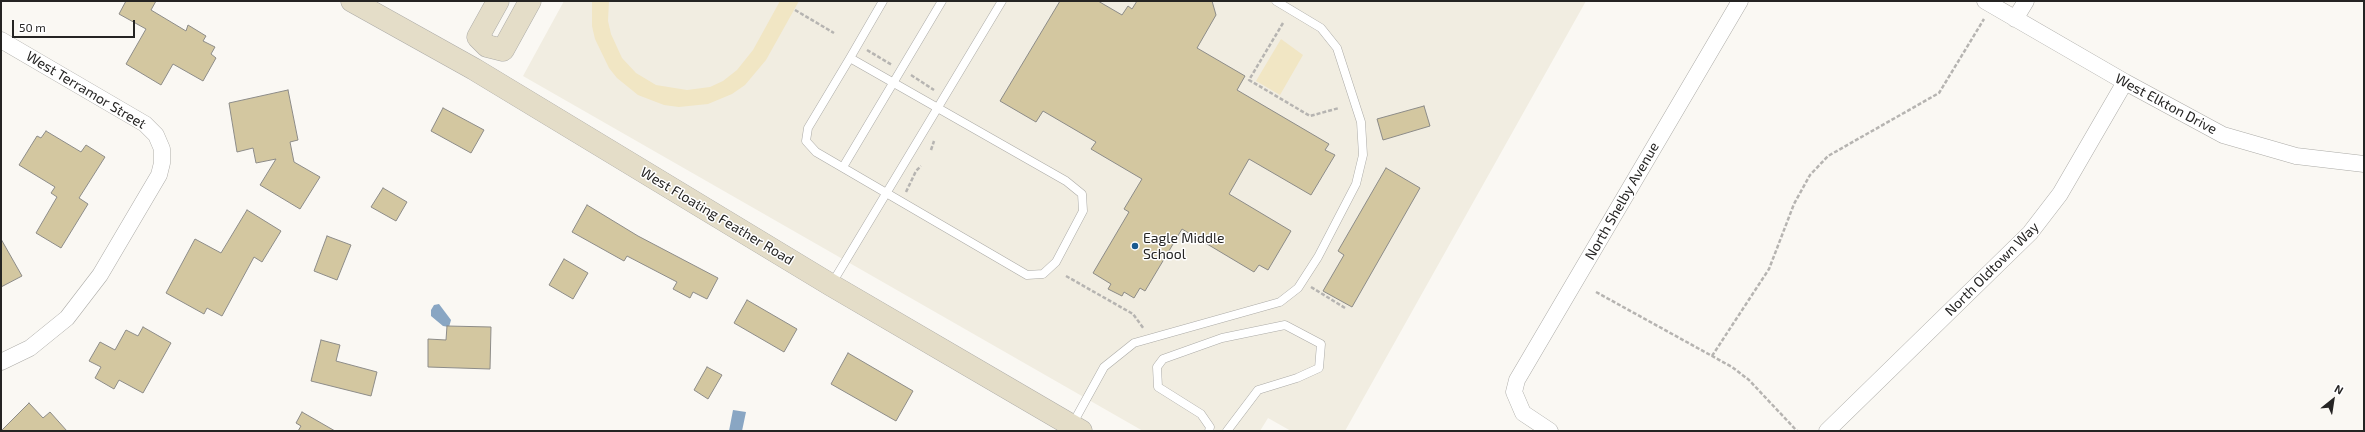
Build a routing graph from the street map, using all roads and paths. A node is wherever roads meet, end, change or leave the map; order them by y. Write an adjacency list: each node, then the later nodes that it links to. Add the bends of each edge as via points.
1 (352, 1): 20 (main road, West Floating Feather Road)
2 (498, 1): 16 (main road, via 478,37)
3 (530, 1): 16 (main road, via 502,50)
4 (883, 1): 18 (lane)
5 (942, 1): 23 (lane)
6 (1002, 1): 26 (lane)
7 (1276, 1): 42 (lane, via 1320,28 1338,48 1361,122 1363,155 1356,184 1318,257 1298,288 1280,302 1134,343 1104,367)
8 (1740, 1): 45 (street, North Shelby Avenue, via 1517,380 1514,392 1517,403 1523,412)
9 (2026, 1): 12 (street)
10 (1985, 9): 12 (street, West Elkton Drive); 40 (path, via 1939,93 1828,156 1810,175 1794,204 1769,269)
11 (795, 10): 14 (path)
12 (2015, 19): 22 (street, West Elkton Drive)
13 (1283, 23): 25 (path, via 1249,80 1310,116)
14 (834, 33)
15 (1, 40): 41 (street, West Terramor Street, via 145,124 156,135 162,149 159,175 100,275 67,318 30,348)
16 (487, 46): 20 (main road)
17 (866, 50): 19 (path)
18 (850, 58): 23 (lane); 31 (lane, via 808,128 806,141 816,152)
19 (892, 65)
20 (474, 69): 35 (main road, West Floating Feather Road)
21 (909, 74): 24 (path)
22 (2125, 82): 29 (street, West Elkton Drive, via 2223,135 2296,156); 47 (street, North Oldtown Way, via 2060,194 2030,233)
23 (893, 83): 26 (lane); 31 (lane)
24 (934, 90)
25 (1339, 108)
26 (937, 109): 33 (lane); 33 (lane, via 1066,182 1082,194 1083,211 1056,262 1043,274 1027,275)
27 (935, 138): 28 (path)
28 (930, 150)
29 (2364, 164)
30 (921, 166): 32 (path, via 907,186)
31 (843, 167): 33 (lane)
32 (906, 192)
33 (887, 193): 35 (lane)
34 (1066, 276): 39 (path, via 1133,314)
35 (831, 285): 42 (main road, West Floating Feather Road)
36 (1311, 287): 38 (path)
37 (1596, 292): 40 (path)
38 (1345, 308)
39 (1144, 331)
40 (1712, 356): 46 (path, via 1749,380)
41 (1, 362)
42 (1074, 429)
43 (1209, 431): 44 (lane, via 1210,427 1200,414 1158,387 1157,367 1162,359 1222,338 1285,325 1321,344 1319,368 1258,390)
44 (1226, 431)
45 (1550, 431)
46 (1797, 431)
47 (1827, 431)

